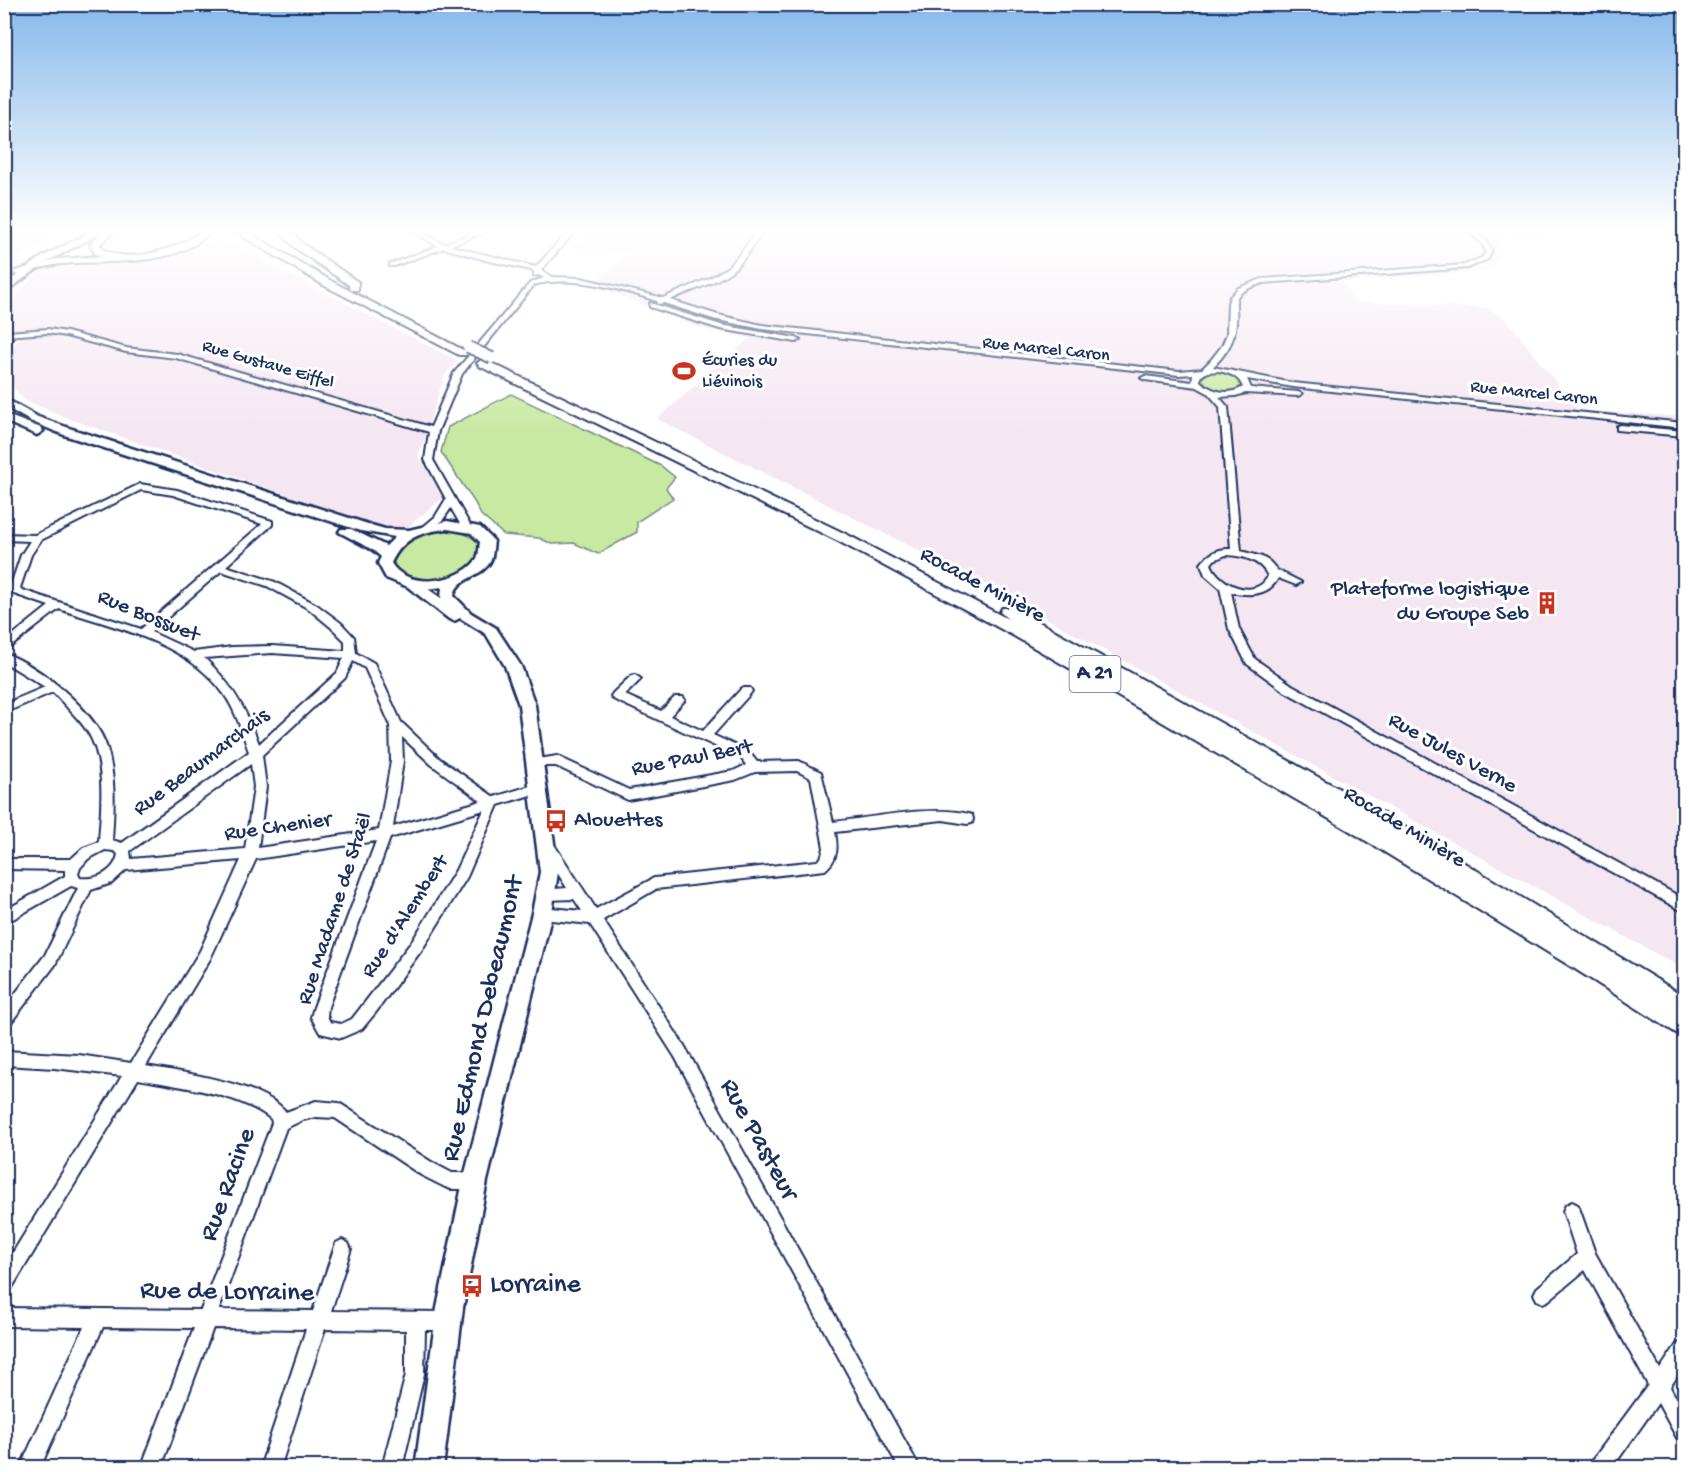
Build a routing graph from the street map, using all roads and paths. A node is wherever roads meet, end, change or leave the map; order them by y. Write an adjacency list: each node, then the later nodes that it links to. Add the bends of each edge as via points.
1 (355, 297): 13 (highway, Rocade Minière / A 21)
2 (370, 297): 13 (highway, Rocade Minière / A 21)
3 (520, 297): 25 (street, via 458,373)
4 (634, 297): 9 (street, Rue Marcel Caron)
5 (650, 297): 8 (street, Rue Marcel Caron)
6 (671, 297): 8 (street)
7 (1233, 297): 14 (street, via 1230,306 1233,328)
8 (663, 300): 9 (street); 10 (street, Rue Marcel Caron)
9 (653, 305): 11 (street, Rue Marcel Caron)
10 (762, 327): 11 (street); 16 (street, Rue Marcel Caron, via 1179,373)
11 (753, 334): 18 (street, Rue Marcel Caron)
12 (5, 338): 25 (street, Rue Gustave Eiffel, via 57,332 126,350 177,356)
13 (465, 350): 15 (highway, Rocade Minière / A 21)
14 (1221, 355): 16 (street); 17 (street)
15 (487, 361): 78 (highway, Rocade Minière / A 21, via 798,503 1049,633 1365,812); 80 (highway, Rocade Minière / A 21, via 834,533 1003,623 1366,832)
16 (1203, 371): 17 (street, Rue Marcel Caron, via 1218,369); 18 (street, via 1195,379)
17 (1236, 374): 20 (street, via 1248,384); 24 (street, Rue Marcel Caron, via 1293,385)
18 (1198, 385): 19 (street)
19 (1210, 391): 20 (street, Rue Marcel Caron); 22 (street)
20 (1240, 392): 22 (street); 26 (street, Rue Marcel Caron, via 1286,392)
21 (4, 401): 30 (main road, via 34,419 88,438 366,528)
22 (1224, 407): 33 (street)
23 (4, 417): 34 (main road, via 103,454 324,523 362,537)
24 (1684, 426)
25 (434, 431): 27 (street, via 429,460)
26 (1684, 434)
27 (452, 499): 28 (street); 29 (street, via 439,519)
28 (466, 527): 29 (main road); 37 (main road, via 482,535 488,547 476,568)
29 (427, 528): 30 (main road)
30 (411, 534): 34 (main road)
31 (4, 537): 32 (street)
32 (37, 538): 35 (street, via 140,488 174,492 269,524); 42 (street, Rue Bossuet, via 26,555 15,588)
33 (1236, 552): 36 (street, via 1258,558); 40 (street, via 1216,554 1206,564 1212,577)
34 (387, 555): 39 (main road, via 385,563 393,578)
35 (219, 567): 44 (street); 47 (street, Rue Madame de Staël, via 271,584 313,607 350,640)
36 (1271, 571): 38 (street, via 1273,578); 38 (street, via 1296,582)
37 (456, 579): 39 (main road); 45 (main road, Rue Edmond Debeaumont, via 448,588 447,597 466,616 491,631)
38 (1269, 584): 41 (street)
39 (414, 585): 45 (main road)
40 (1225, 589): 41 (street); 43 (street, Rue Jules Verne)
41 (1244, 592): 43 (street)
42 (57, 605): 44 (street, Rue Bossuet); 46 (street)
43 (1231, 609): 75 (street, Rue Jules Verne, via 1234,629 1251,661 1288,688)
44 (143, 633): 48 (street, Rue Bossuet)
45 (499, 644): 59 (main road, Rue Edmond Debeaumont, via 513,666 527,705)
46 (4, 648)
47 (351, 655): 48 (street, via 291,649); 56 (street, Rue Madame de Staël, via 370,666); 58 (street, Rue Beaumarchais, via 341,675)
48 (193, 656): 58 (street, Rue Bossuet, via 228,691)
49 (4, 657): 51 (street)
50 (635, 679): 55 (street, via 617,696)
51 (55, 687): 54 (street); 66 (street, via 92,729 101,747 109,792)
52 (746, 691): 57 (street)
53 (679, 700): 55 (street)
54 (4, 709)
55 (662, 717): 57 (street)
56 (396, 724): 62 (street, via 436,762); 65 (street, Rue Madame de Staël, via 397,761)
57 (705, 736): 60 (street, via 745,755)
58 (256, 754): 68 (street, Rue Beaumarchais); 69 (street, Rue Bossuet, via 260,787)
59 (537, 763): 60 (street, Rue Paul Bert, via 557,762 628,795 735,775); 61 (main road, Rue Edmond Debeaumont)
60 (754, 767): 64 (street, Rue Paul Bert, via 799,766 818,775)
61 (540, 788): 62 (street, Rue Chenier); 67 (main road, Rue Edmond Debeaumont)
62 (493, 803): 65 (street, Rue Chenier); 81 (street, Rue d'Alembert, via 462,873 400,970 357,1024)
63 (967, 819): 64 (street, via 944,814)
64 (828, 828): 77 (street, Rue Paul Bert, via 830,855 820,866 654,884)
65 (385, 834): 69 (street, Rue Chenier); 81 (street, Rue Madame de Staël, via 321,1007 321,1022)
66 (105, 846): 68 (street); 72 (street, via 87,852)
67 (547, 846): 73 (street, Rue Pasteur); 74 (main road, Rue Edmond Debeaumont, via 549,872)
68 (123, 849): 71 (street)
69 (251, 854): 71 (street, Rue Chenier); 83 (street, Rue Bossuet, via 205,955)
70 (4, 864): 72 (street)
71 (123, 865): 72 (street, via 103,881)
72 (78, 876): 76 (street); 79 (street, via 50,960)
73 (577, 893): 74 (street); 77 (street, Rue Pasteur)
74 (544, 903): 77 (street); 85 (main road, Rue Edmond Debeaumont)
75 (1684, 906)
76 (4, 918)
77 (593, 918): 105 (street, Rue Pasteur, via 680,1052)
78 (1684, 1008)
79 (4, 1020)
80 (1684, 1026)
81 (332, 1031)
82 (4, 1058): 83 (street, via 58,1059)
83 (135, 1069): 84 (street, via 256,1098 279,1115); 89 (street, Rue Bossuet)
84 (280, 1123): 85 (street, via 318,1107 331,1108 427,1169 451,1181); 93 (street, Rue Racine)
85 (475, 1181): 95 (main road, Rue Edmond Debeaumont)
86 (1572, 1211): 88 (street)
87 (342, 1249): 94 (street)
88 (1587, 1257): 90 (street); 98 (street)
89 (4, 1285)
90 (1543, 1294)
91 (4, 1317): 92 (street, Rue de Lorraine)
92 (98, 1317): 93 (street, Rue de Lorraine); 100 (street)
93 (208, 1318): 94 (street, Rue de Lorraine); 101 (street, Rue Racine)
94 (317, 1321): 96 (street, Rue de Lorraine); 102 (street)
95 (448, 1322): 96 (street, Rue de Lorraine); 104 (main road, Rue Edmond Debeaumont)
96 (417, 1323): 103 (street, via 415,1374)
97 (1684, 1351): 98 (street)
98 (1659, 1385): 99 (street); 106 (street)
99 (1684, 1431)
100 (30, 1467)
101 (151, 1467)
102 (270, 1467)
103 (392, 1467)
104 (429, 1467)
105 (910, 1467)
106 (1599, 1467)

